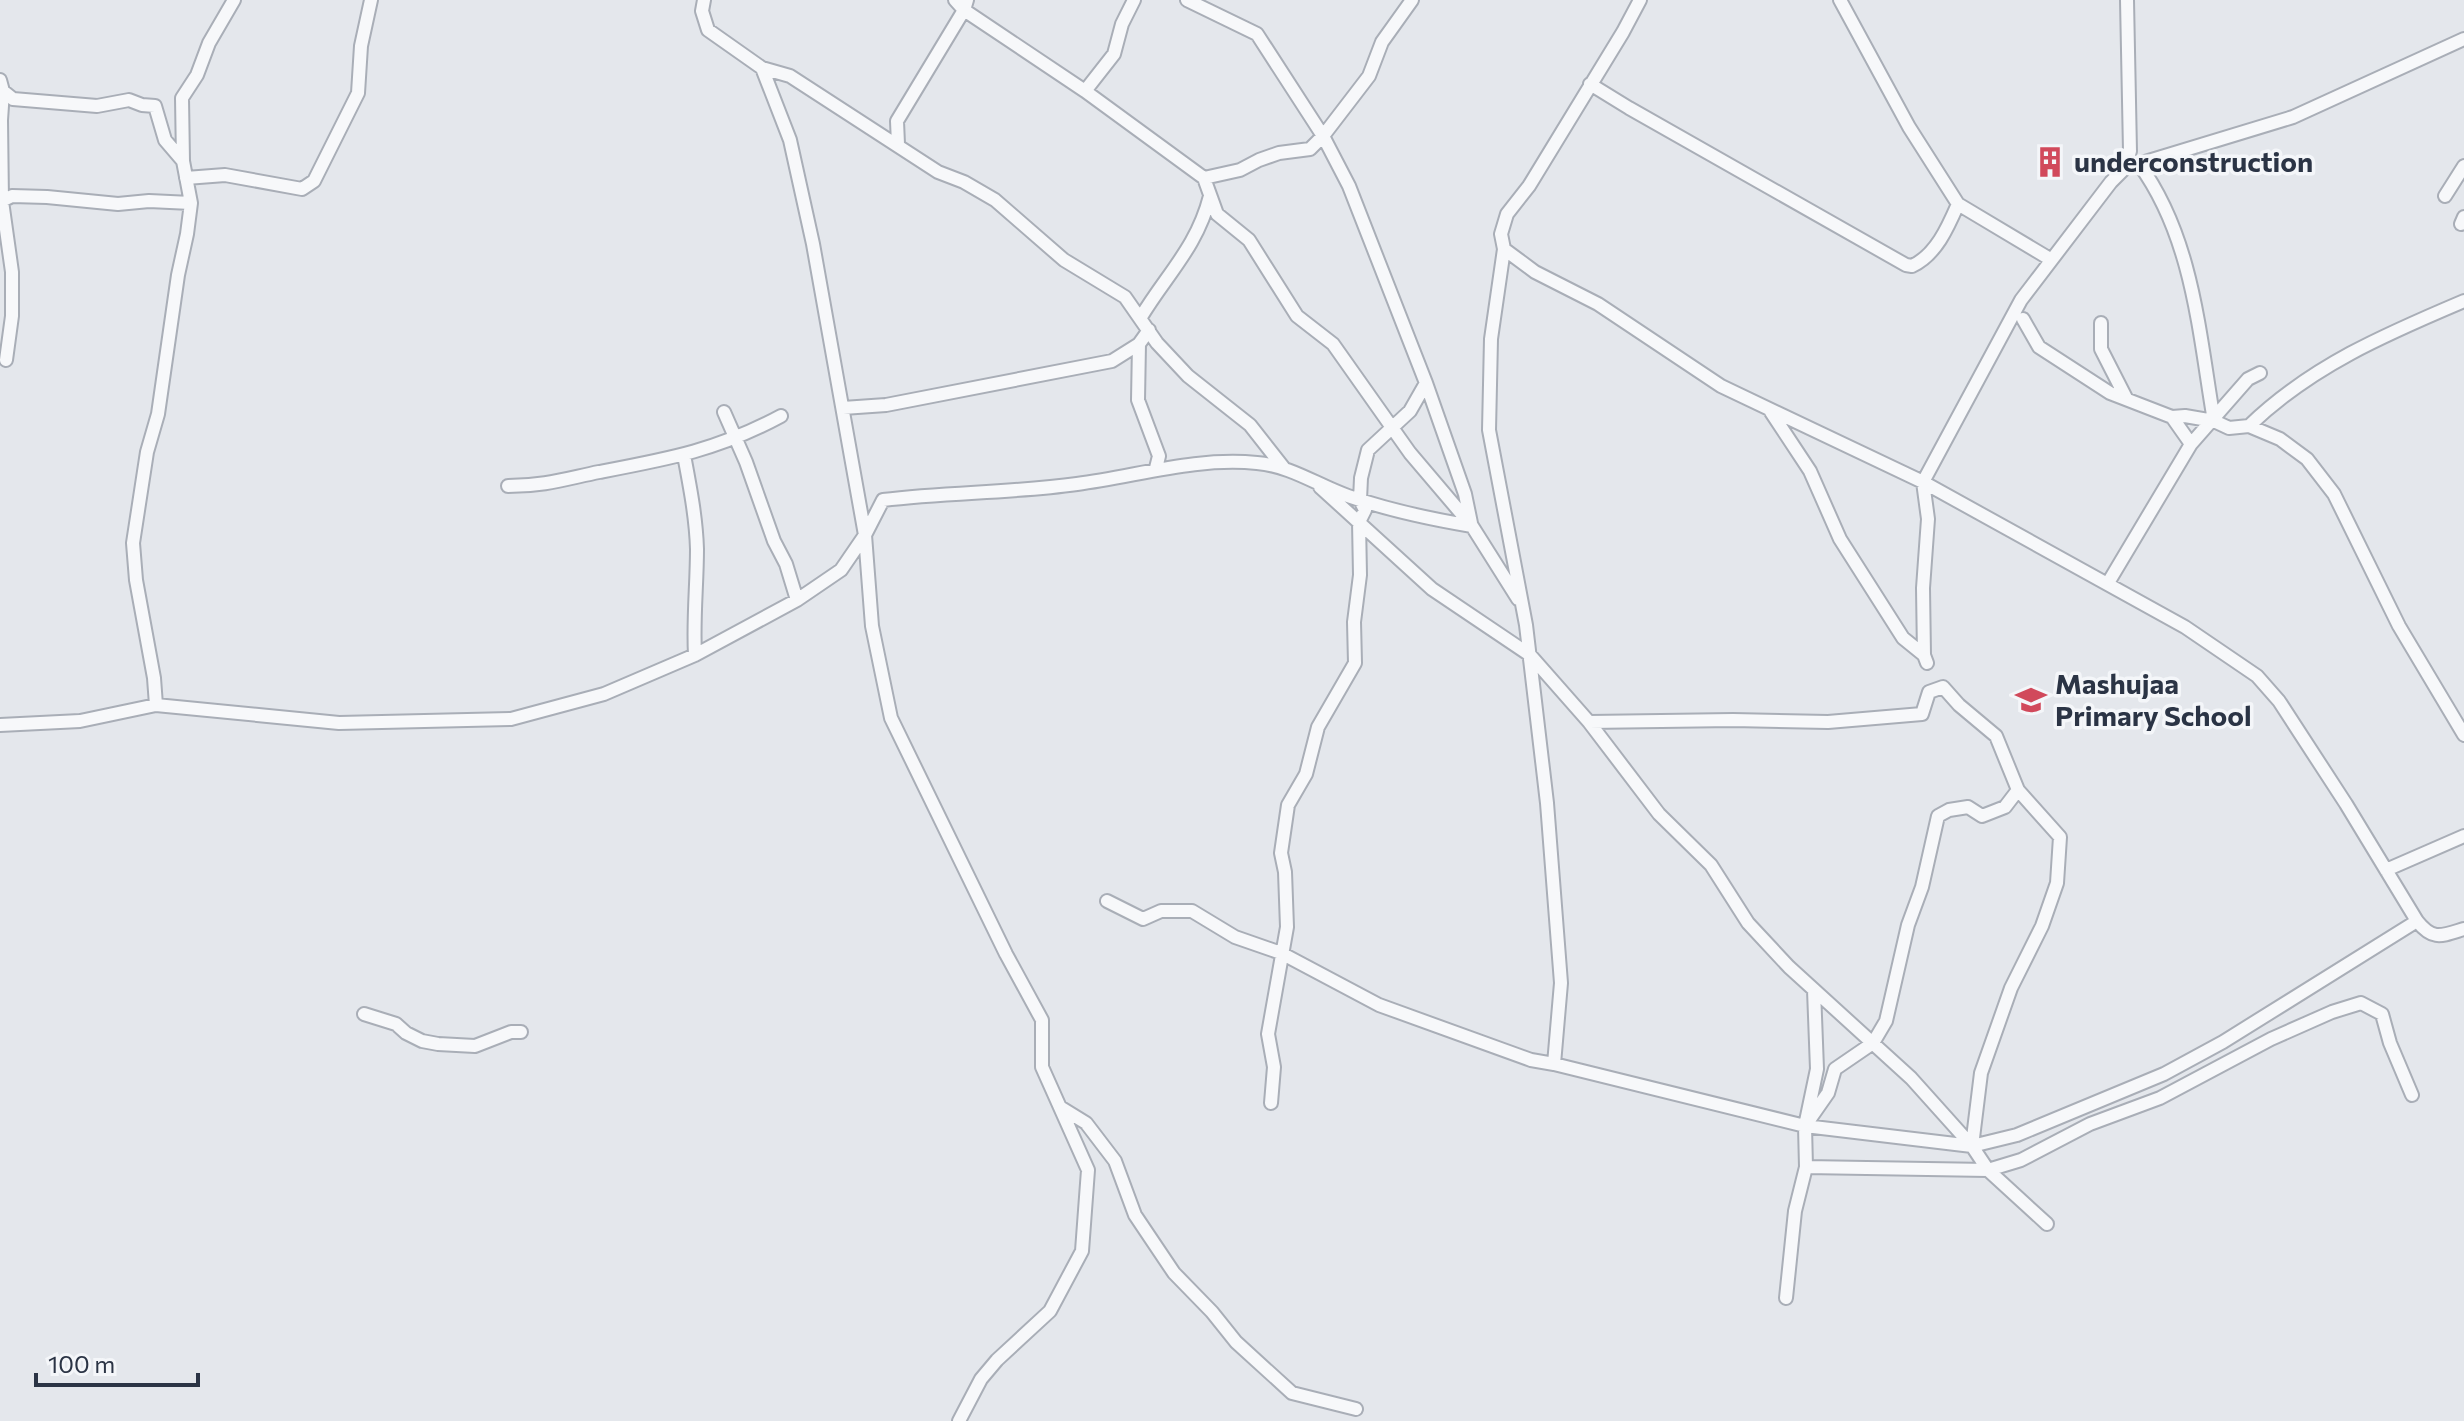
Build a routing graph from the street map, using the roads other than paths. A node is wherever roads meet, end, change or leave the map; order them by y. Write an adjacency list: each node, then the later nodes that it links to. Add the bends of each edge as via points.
1 (234, 0): 18 (street, via 182,98)
2 (371, 0): 22 (street, via 358,93 314,181 302,189 225,175)
3 (704, 0): 12 (street, via 708,30)
4 (1134, 0): 15 (street, via 1114,54)
5 (1187, 0): 16 (street, via 1257,34)
6 (1412, 0): 16 (street, via 1382,42 1369,76)
7 (1640, 0): 13 (street)
8 (1840, 0): 28 (street)
9 (2127, 0): 21 (street, via 2130,151)
10 (962, 3): 15 (street); 17 (street, via 897,121)
11 (2464, 39): 19 (street, via 2293,117)
12 (762, 68): 17 (street, via 790,76); 41 (street, via 790,140)
13 (1590, 84): 28 (street, via 1906,265 1929,255); 29 (street, via 1507,214 1501,234)
14 (1, 85): 18 (street, via 13,99 97,106 129,100 155,106 165,140); 26 (street)
15 (1085, 91): 23 (street)
16 (1323, 136): 23 (street, via 1310,149 1279,153); 39 (street, via 1349,186)
17 (898, 144): 32 (street, via 938,172 995,200 1064,260 1125,297)
18 (183, 161): 22 (street)
19 (2139, 164): 21 (street); 46 (street, via 2178,235)
20 (2464, 166): 25 (street)
21 (2125, 168): 30 (street)
22 (186, 178): 27 (street)
23 (1204, 178): 24 (street)
24 (1210, 196): 32 (street, via 1189,250); 48 (street, via 1217,214 1249,240 1297,316 1333,344)
25 (2445, 196)
26 (2, 201): 27 (street, via 12,196); 37 (street, via 12,272)
27 (191, 203): 66 (street, via 133,543)
28 (1958, 204): 30 (street)
29 (1504, 249): 42 (street, via 1721,386); 63 (street, via 1491,339 1489,430)
30 (2050, 259): 55 (street, via 2021,300)
31 (2464, 301): 47 (street, via 2373,340 2315,373)
32 (1141, 317): 35 (street)
33 (2023, 319): 40 (street, via 2039,347)
34 (2101, 323): 40 (street, via 2101,349)
35 (1149, 330): 36 (street); 52 (street, via 1188,376 1250,425)
36 (1139, 344): 41 (street, via 1112,361 886,405); 53 (street, via 1138,400 1159,456)
37 (6, 360)
38 (2260, 373): 46 (street, via 2248,379)
39 (1426, 383): 48 (street, via 1410,411); 59 (street)
40 (2126, 398): 45 (street)
41 (843, 408): 60 (street)
42 (1770, 410): 55 (street); 55 (street, via 1810,471 1840,539 1903,638 1926,659 1923,588 1928,519)
43 (724, 412): 49 (street)
44 (781, 416): 49 (street)
45 (2172, 417): 46 (street); 50 (street)
46 (2214, 421): 47 (street, via 2229,428); 50 (street)
47 (2249, 426): 69 (street, via 2280,439 2307,459 2334,494 2399,626)
48 (1392, 427): 57 (street, via 1368,450); 59 (street)
49 (735, 438): 51 (street); 62 (street)
50 (2191, 444): 61 (street)
51 (684, 455): 56 (street, via 542,486); 64 (street, via 695,507)
52 (1283, 467): 53 (street, via 1219,461); 54 (street)
53 (1156, 468): 60 (street, via 1077,484 883,500)
54 (1313, 479): 57 (street); 58 (street)
55 (1923, 482): 61 (street)
56 (508, 486)
57 (1360, 500): 58 (street, via 1365,510); 59 (street)
58 (1359, 522): 65 (street, via 1432,589); 76 (street, via 1355,663 1318,727 1306,774 1288,805 1281,853 1287,927)
59 (1472, 526): 63 (street)
60 (865, 535): 62 (street, via 841,570); 84 (street, via 872,626 891,718 1042,1020 1042,1067)
61 (2108, 583): 72 (street, via 2257,676 2279,701)
62 (797, 600): 64 (street)
63 (1521, 604): 65 (street)
64 (695, 655): 66 (street, via 604,694 511,719 339,723)
65 (1530, 655): 67 (street); 81 (street, via 1558,931 1561,983)
66 (156, 705): 68 (street, via 80,721)
67 (1589, 722): 70 (street, via 1828,722 1922,714 1929,692 1943,687 1996,736); 77 (street, via 1659,814 1711,865 1748,923)
68 (0, 725)
69 (2464, 735)
70 (2018, 790): 80 (street, via 2005,807 1982,816 1968,807 1938,816 1886,1021); 86 (street, via 2060,837 2057,883 1981,1073)
71 (2464, 836): 72 (street)
72 (2386, 870): 74 (street)
73 (1107, 901): 76 (street, via 1143,919 1161,911 1192,911 1235,937)
74 (2417, 921): 75 (street, via 2427,934); 86 (street, via 2164,1074 2017,1135)
75 (2464, 929)
76 (1281, 953): 81 (street, via 1379,1005); 83 (street, via 1268,1034 1274,1067)
77 (1814, 990): 80 (street); 85 (street, via 1817,1069)
78 (364, 1014): 79 (street, via 438,1044 475,1046)
79 (521, 1032)
80 (1873, 1043): 85 (street, via 1835,1069 1828,1093); 86 (street)
81 (1554, 1064): 85 (street)
82 (2412, 1095): 88 (street, via 2382,1014 2361,1003 2271,1039 2160,1098)
83 (1271, 1103)
84 (1060, 1107): 91 (street, via 1086,1123 1115,1161 1135,1215 1174,1273 1236,1342 1292,1393); 92 (street, via 1088,1170 1082,1251 1050,1311 981,1379)
85 (1805, 1126): 86 (street); 87 (street)
86 (1972, 1146): 88 (street)
87 (1806, 1167): 88 (street); 90 (street, via 1795,1211)
88 (1988, 1170): 89 (street)
89 (2047, 1224)
90 (1786, 1298)
91 (1356, 1409)
92 (959, 1421)

